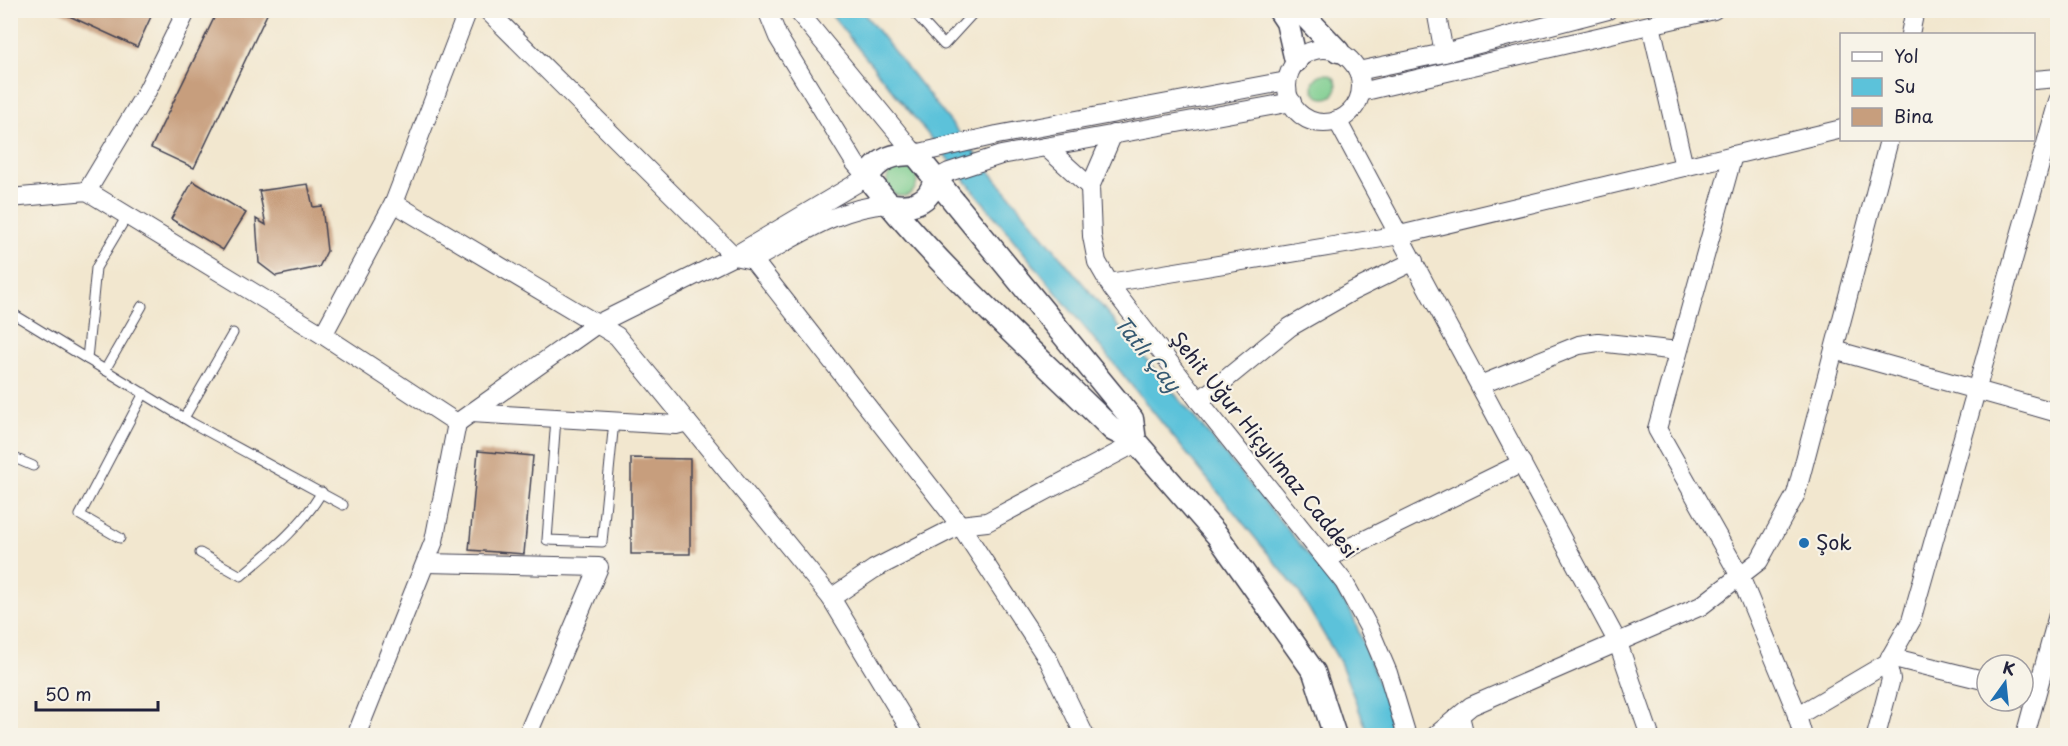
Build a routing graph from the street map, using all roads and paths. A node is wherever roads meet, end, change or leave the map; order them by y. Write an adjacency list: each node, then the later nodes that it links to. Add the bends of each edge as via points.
1 (187, 10): 36 (street, via 147,91)
2 (468, 10): 38 (street)
3 (487, 10): 42 (street)
4 (767, 10): 33 (street, via 778,38)
5 (797, 10): 30 (street)
6 (912, 10): 13 (lane, via 944,45)
7 (1279, 10): 18 (street, via 1287,22)
8 (1299, 10): 16 (street)
9 (1436, 10): 17 (street)
10 (1608, 10): 17 (street)
11 (1714, 10): 14 (street)
12 (1915, 10): 15 (street)
13 (974, 11)
14 (1651, 25): 22 (street); 32 (street)
15 (1910, 33)
16 (1338, 51): 18 (street, via 1315,50); 19 (street)
17 (1444, 53): 19 (street)
18 (1292, 71): 24 (street); 30 (street)
19 (1358, 71): 22 (street)
20 (2058, 78): 21 (street)
21 (2035, 80)
22 (1361, 92): 25 (street, via 1352,109)
23 (2058, 101): 56 (street)
24 (1292, 102): 25 (street, via 1313,121); 27 (street)
25 (1337, 120): 41 (street)
26 (1840, 129): 31 (street)
27 (1113, 134): 29 (street); 35 (street)
28 (1889, 141): 51 (street)
29 (1046, 147): 34 (street, via 989,159); 35 (street)
30 (922, 154): 33 (street, via 881,160); 34 (street)
31 (1733, 155): 32 (street); 52 (street)
32 (1684, 166): 41 (street)
33 (867, 177): 39 (street); 42 (street)
34 (940, 177): 39 (street, via 924,200 911,206); 65 (street, via 1132,419)
35 (1090, 187): 45 (street, Şehit Uğur Hiçyılmaz Caddesi, via 1097,262)
36 (87, 192): 37 (street); 40 (street)
37 (10, 198)
38 (394, 203): 48 (street); 50 (street)
39 (888, 204): 43 (street, via 846,211); 65 (street, via 1113,430)
40 (127, 216): 50 (street); 53 (lane, via 96,268)
41 (1400, 235): 44 (street); 45 (street)
42 (734, 256): 43 (street); 48 (street)
43 (753, 260): 71 (street)
44 (1414, 261): 55 (street); 58 (street, via 1290,327)
45 (1109, 283): 58 (street, Şehit Uğur Hiçyılmaz Caddesi)
46 (142, 306): 54 (lane)
47 (10, 312): 53 (lane)
48 (597, 324): 61 (street); 64 (street, via 617,336)
49 (233, 333): 60 (lane)
50 (323, 335): 61 (street)
51 (1834, 350): 56 (street); 76 (street, via 1796,494 1759,561)
52 (1678, 351): 55 (street, via 1598,342 1579,345); 76 (street, via 1657,429)
53 (87, 358): 54 (lane)
54 (105, 370): 57 (lane)
55 (1480, 385): 67 (street)
56 (1978, 391): 59 (street); 80 (street, via 1911,621)
57 (144, 393): 60 (lane); 72 (lane, via 80,515)
58 (1199, 401): 74 (street, Şehit Uğur Hiçyılmaz Caddesi)
59 (2058, 413)
60 (184, 418): 69 (lane)
61 (464, 418): 62 (street); 75 (street)
62 (556, 418): 63 (street); 63 (lane, via 547,540 603,542)
63 (614, 421): 64 (street, via 676,425)
64 (687, 422): 77 (street)
65 (1136, 442): 71 (street, via 987,522); 90 (street, via 1217,535 1314,672)
66 (10, 456): 68 (lane)
67 (1522, 463): 74 (street); 79 (street)
68 (33, 466)
69 (322, 492): 70 (lane); 73 (lane, via 308,516 241,576)
70 (343, 505)
71 (960, 525): 77 (street, via 874,569); 89 (street, via 1049,661)
72 (120, 538)
73 (200, 553)
74 (1326, 559): 91 (street, Şehit Uğur Hiçyılmaz Caddesi, via 1344,582 1369,628)
75 (426, 563): 86 (street); 87 (street, via 599,567)
76 (1740, 576): 79 (street, via 1701,606); 85 (street)
77 (831, 598): 88 (street)
78 (2058, 615): 81 (street)
79 (1618, 643): 84 (street, via 1471,706); 94 (street)
80 (1889, 660): 82 (street); 85 (street); 96 (street, via 1891,679)
81 (2035, 675)
82 (1975, 678)
83 (2027, 713): 97 (street)
84 (1460, 716): 92 (street); 93 (street)
85 (1797, 716): 95 (street)
86 (356, 735)
87 (528, 735)
88 (914, 735)
89 (1085, 735)
90 (1335, 735)
91 (1407, 735)
92 (1435, 735)
93 (1465, 735)
94 (1650, 735)
95 (1803, 735)
96 (1876, 735)
97 (2025, 735)

